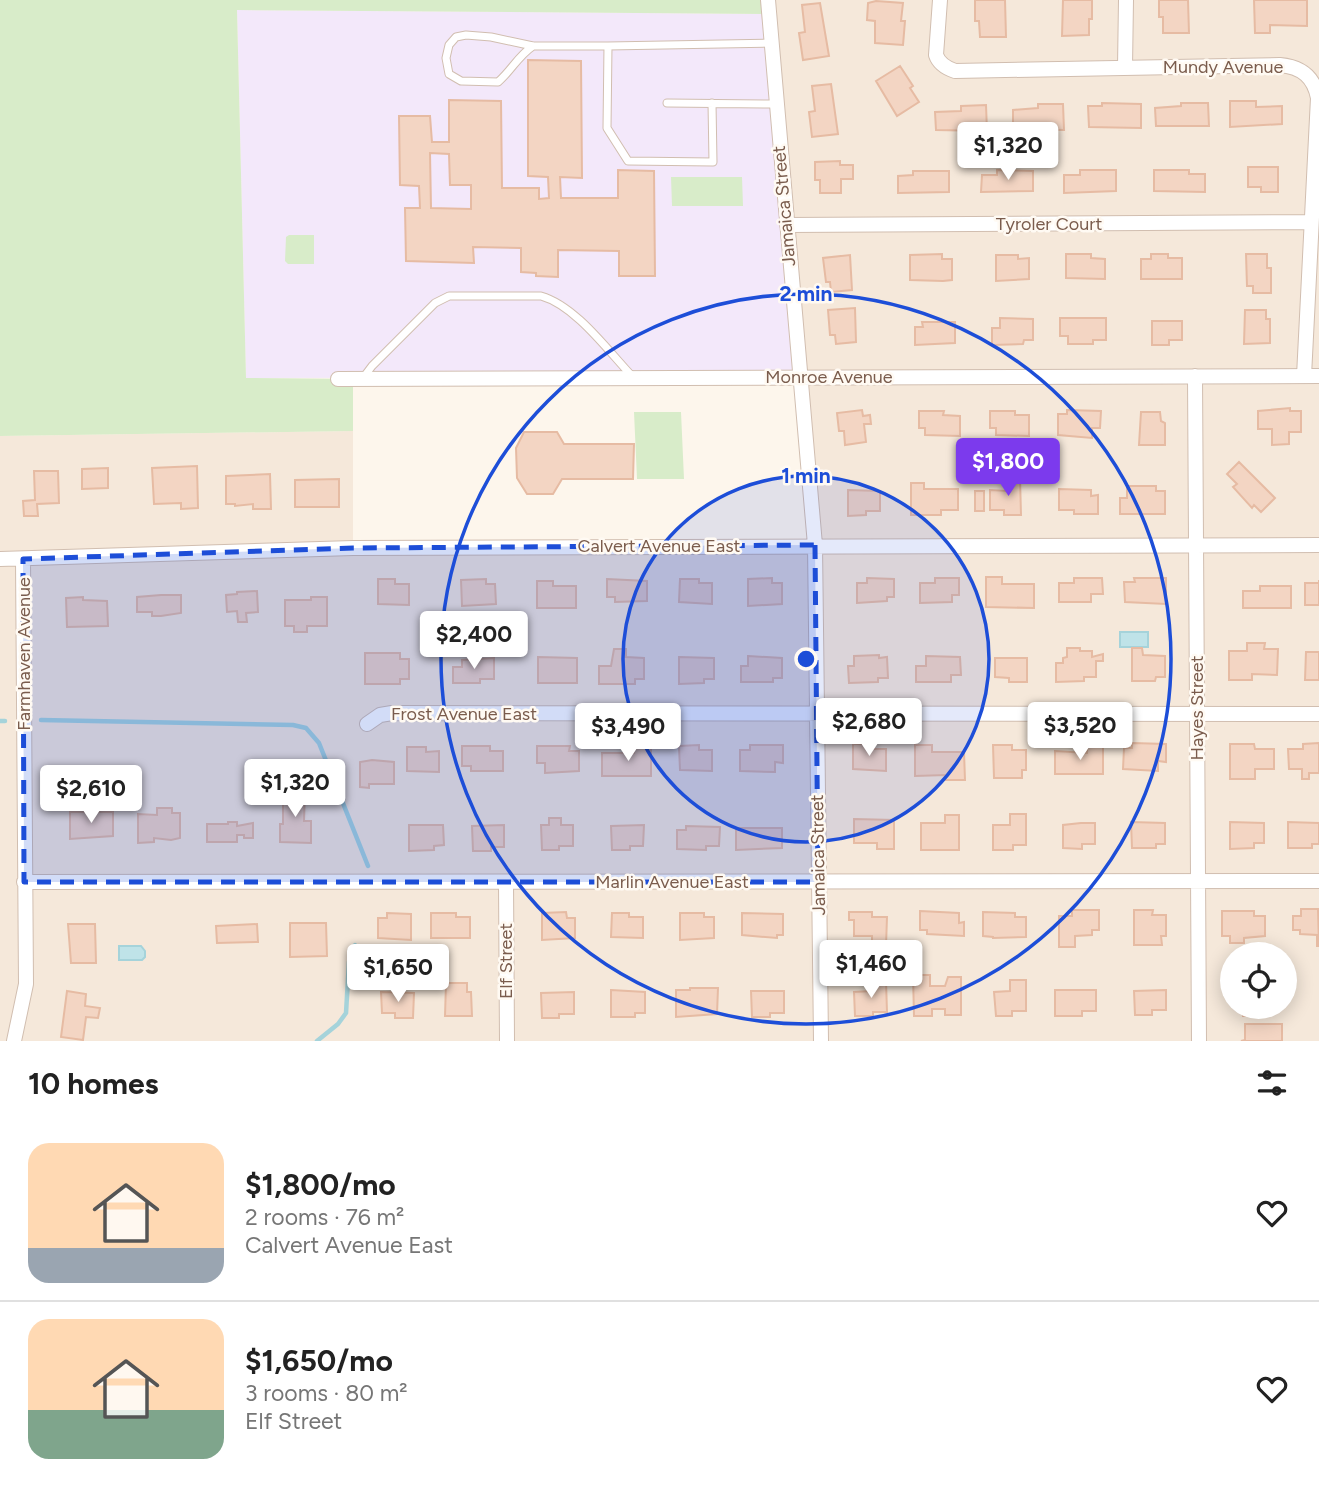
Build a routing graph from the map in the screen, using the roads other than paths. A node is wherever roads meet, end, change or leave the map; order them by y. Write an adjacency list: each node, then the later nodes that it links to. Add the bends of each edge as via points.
1 (768, 0): 4 (street, Jamaica Street)
2 (940, 0): 7 (street, Mundy Avenue, via 936,55 948,69)
3 (1125, 0): 7 (street)
4 (771, 43): 6 (lane); 10 (street, Jamaica Street)
5 (533, 46): 5 (lane, via 466,34 456,37 446,58 449,74 461,81 498,82); 6 (lane)
6 (608, 46): 9 (lane, via 607,128 628,160 713,162)
7 (1125, 67): 11 (street, Mundy Avenue, via 1280,65 1306,74 1318,99)
8 (667, 103): 9 (lane)
9 (712, 103): 10 (lane)
10 (775, 104): 12 (street, Jamaica Street)
11 (1311, 222): 12 (street, Tyroler Court); 14 (street, Mundy Avenue)
12 (787, 225): 16 (street, Jamaica Street)
13 (1195, 376): 14 (street, Monroe Avenue); 16 (street, Monroe Avenue); 20 (street, Hayes Street)
14 (1311, 376)
15 (633, 377): 16 (street, Monroe Avenue); 18 (street, Monroe Avenue); 18 (lane, via 577,317 552,299 450,296 435,303)
16 (800, 377): 19 (street, Jamaica Street)
17 (338, 379): 18 (street, Monroe Avenue)
18 (362, 379)
19 (815, 545): 20 (street, Calvert Avenue East); 23 (street, Calvert Avenue East, via 353,548); 26 (street, Jamaica Street)
20 (1198, 545): 21 (street, Calvert Avenue East); 24 (street, Hayes Street)
21 (1319, 545)
22 (0, 559): 23 (street, Calvert Avenue East)
23 (23, 559): 29 (street, Farmhaven Avenue)
24 (1197, 713): 25 (street, Frost Avenue East); 26 (street, Frost Avenue East); 32 (street, Hayes Street)
25 (1319, 714)
26 (817, 715): 27 (street, Frost Avenue East, via 392,713); 31 (street, Jamaica Street)
27 (368, 724)
28 (1319, 881): 32 (street, Marlin Avenue East)
29 (24, 882): 30 (street, Marlin Avenue East); 33 (street, Farmhaven Avenue, via 26,984)
30 (506, 882): 31 (street, Marlin Avenue East); 34 (street, Elf Street)
31 (818, 882): 32 (street, Marlin Avenue East); 35 (street, Jamaica Street)
32 (1197, 882): 36 (street, Hayes Street)
33 (14, 1041)
34 (507, 1041)
35 (821, 1041)
36 (1199, 1041)

